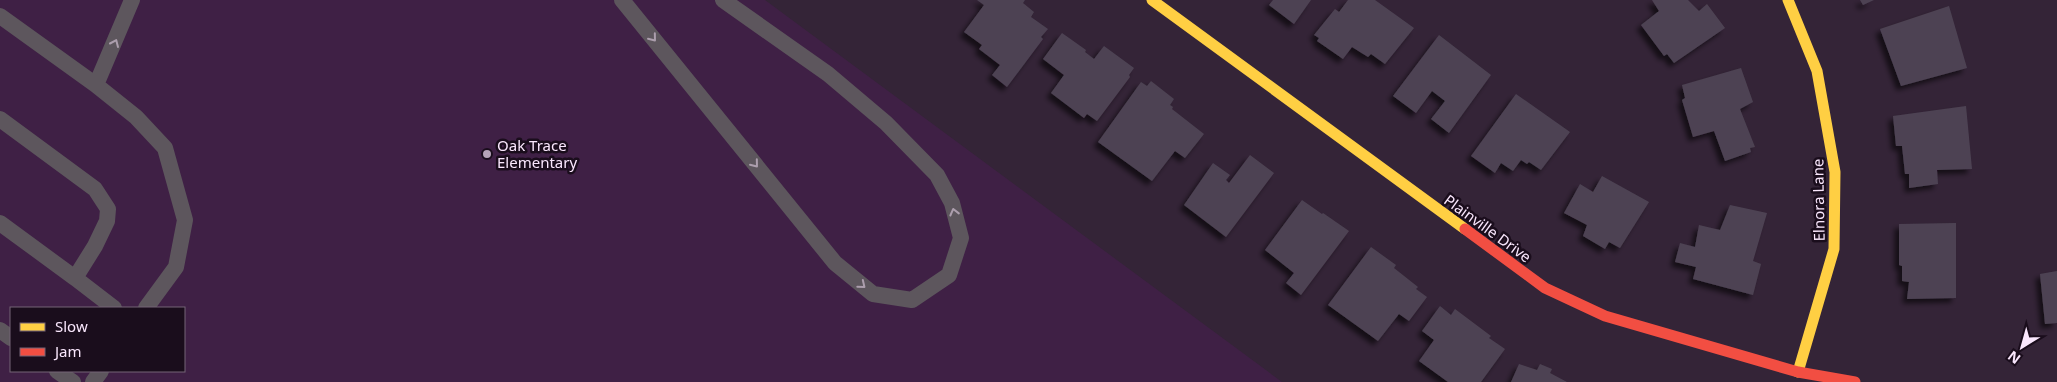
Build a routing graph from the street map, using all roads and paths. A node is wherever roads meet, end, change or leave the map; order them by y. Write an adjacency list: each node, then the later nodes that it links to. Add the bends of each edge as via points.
1 (132, 0): 7 (lane, one-way to 1)
2 (622, 0): 3 (lane, one-way to 3, via 835,263 873,294 912,300 948,275 961,238 952,204 937,175 886,124 828,74)
3 (723, 0)
4 (1152, 0): 14 (street, Plainville Drive, via 1545,288 1605,316)
5 (1788, 0): 14 (street, Elnora Lane, via 1817,71 1835,172 1834,249)
6 (0, 16): 7 (lane)
7 (96, 85): 12 (lane, via 136,117 165,148 185,220 176,267)
8 (0, 119): 10 (lane, via 95,189 108,209 107,221)
9 (0, 223): 10 (lane)
10 (75, 278): 11 (lane)
11 (113, 307)
12 (147, 307)
13 (58, 372): 15 (lane)
14 (1798, 372): 16 (street, Plainville Drive)
15 (73, 382)
16 (1855, 382)

